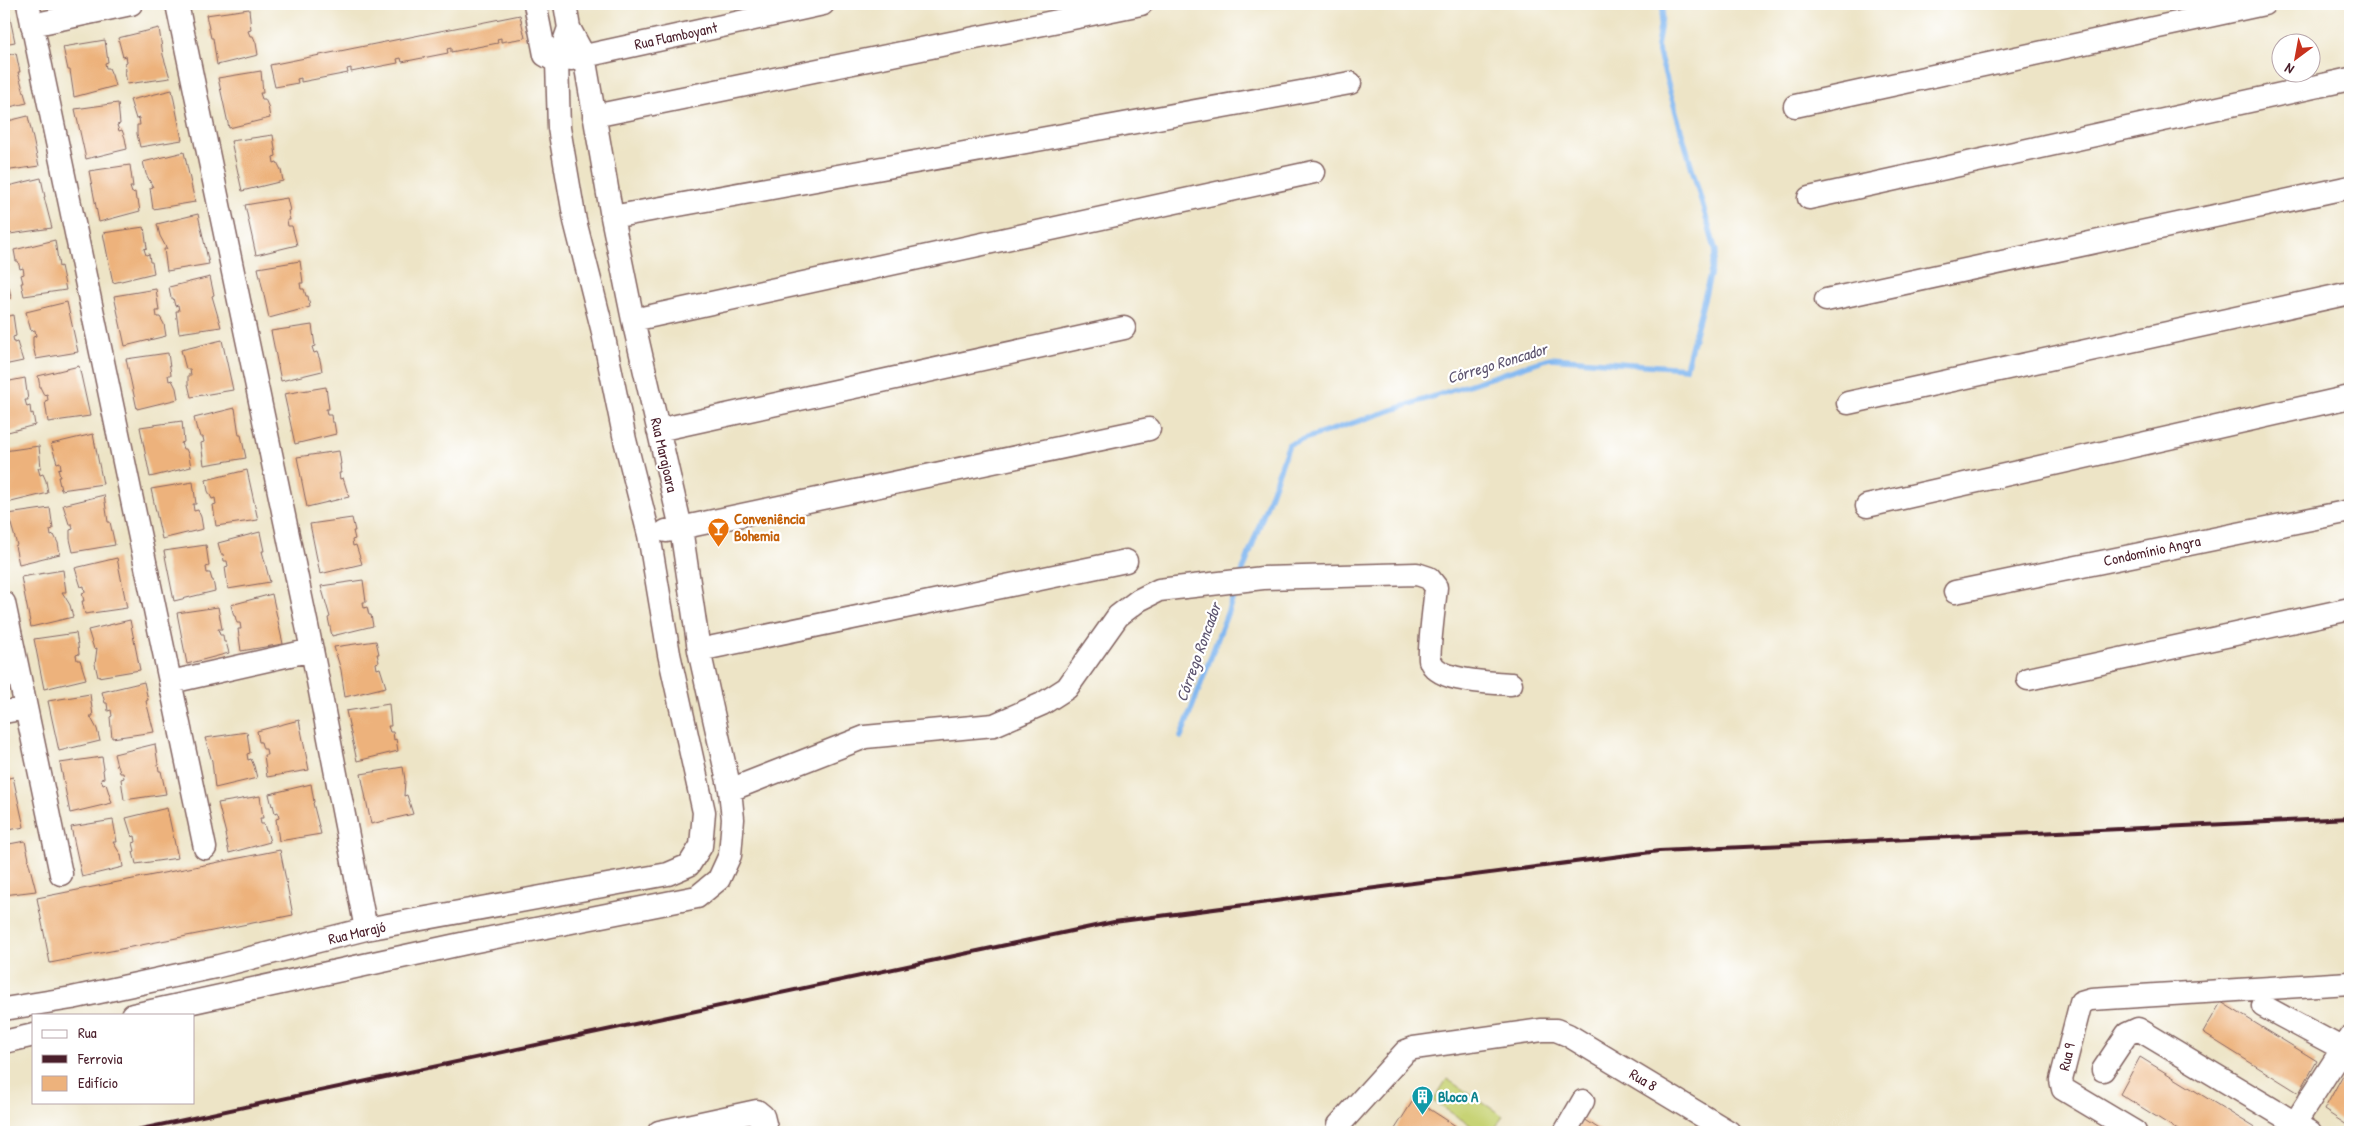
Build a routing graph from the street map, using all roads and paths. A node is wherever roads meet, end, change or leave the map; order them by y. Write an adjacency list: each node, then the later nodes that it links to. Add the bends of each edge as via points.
1 (131, 4): 8 (street)
2 (177, 4): 36 (street)
3 (535, 4): 11 (street, via 546,55)
4 (565, 4): 9 (street)
5 (823, 4): 10 (street, Rua Flamboyant)
6 (1142, 4): 15 (street)
7 (2264, 4): 14 (street)
8 (30, 14): 39 (street)
9 (569, 28): 10 (street, Rua Marajoara); 11 (street)
10 (584, 56): 11 (street, Rua Flamboyant); 15 (street, Rua Marajoara)
11 (558, 62): 31 (street, via 559,128 575,221)
12 (2350, 79): 18 (street)
13 (1350, 83): 19 (street)
14 (1795, 106)
15 (594, 116): 19 (street, Rua Marajoara)
16 (1314, 172): 22 (street)
17 (2350, 187): 21 (street)
18 (1809, 198)
19 (612, 217): 22 (street, Rua Marajoara)
20 (2350, 292): 25 (street)
21 (1826, 300)
22 (633, 320): 27 (street, Rua Marajoara)
23 (1124, 328): 27 (street)
24 (2350, 397): 28 (street)
25 (1848, 403)
26 (1149, 429): 30 (street)
27 (658, 430): 30 (street, Rua Marajoara)
28 (1867, 506)
29 (2350, 511): 33 (street, Condomínio Angra)
30 (681, 528): 31 (street); 37 (street, Rua Marajoara)
31 (650, 535): 44 (street, via 668,654 704,812)
32 (1126, 561): 37 (street)
33 (1955, 592)
34 (4, 603): 41 (street)
35 (2350, 609): 38 (street)
36 (312, 650): 39 (street); 48 (street)
37 (699, 650): 43 (street, Rua Marajoara)
38 (2028, 680)
39 (171, 682): 45 (street)
40 (1511, 684): 43 (street, via 1449,677 1438,671 1430,660 1436,587 1429,578 1417,574 1263,578 1159,590 1118,616 1067,688 1042,704 994,725 865,737)
41 (26, 708): 42 (street); 47 (street)
42 (4, 712)
43 (730, 790): 46 (street, Rua Marajoara, via 733,819)
44 (701, 846): 46 (street); 48 (street, Rua Marajó, via 689,865 668,874)
45 (205, 848)
46 (730, 855): 51 (street, via 719,879 696,897)
47 (61, 874)
48 (366, 929): 49 (street, Rua Marajó)
49 (272, 953): 51 (street); 53 (street, Rua Marajó, via 72,998)
50 (2350, 983): 66 (street, Rua 9, via 2081,1002 2061,1085 2067,1092)
51 (278, 985): 54 (street)
52 (2263, 1006): 57 (street)
53 (4, 1009)
54 (139, 1014)
55 (32, 1035): 56 (street)
56 (4, 1042)
57 (2347, 1043): 61 (street)
58 (2103, 1070): 61 (street, via 2127,1034 2138,1029)
59 (1584, 1101): 64 (street)
60 (1339, 1125): 65 (street, Rua 8, via 1406,1051 1556,1030)
61 (2303, 1128)
62 (659, 1132): 63 (street, via 758,1111 763,1116)
63 (767, 1132)
64 (1565, 1132)
65 (1729, 1132)
66 (2135, 1132)

